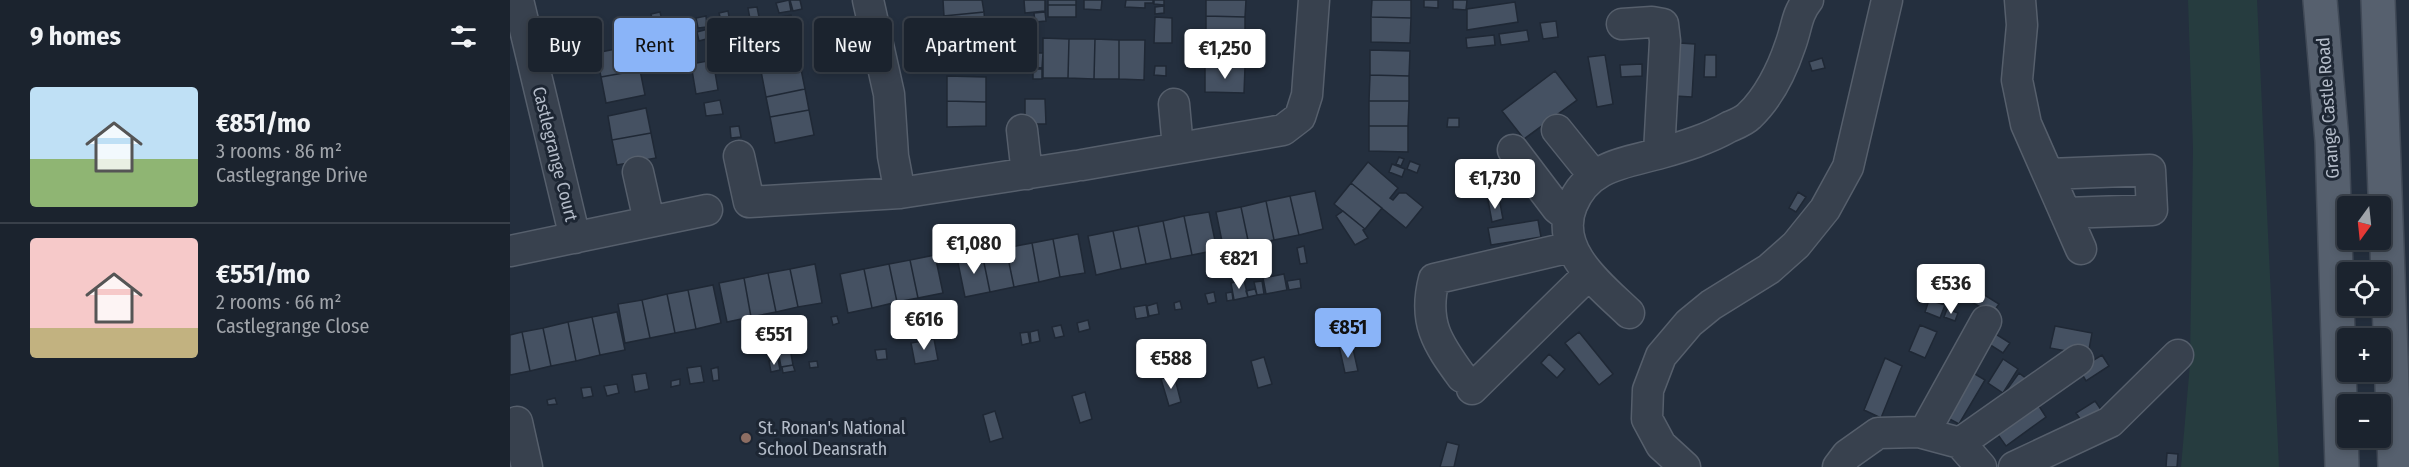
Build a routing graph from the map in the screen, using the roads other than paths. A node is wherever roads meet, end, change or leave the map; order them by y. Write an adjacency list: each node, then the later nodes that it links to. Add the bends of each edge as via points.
1 (518, 0): 26 (street, Castlegrange Court)
2 (868, 0): 21 (street, via 889,94 892,156)
3 (1314, 0): 13 (street, via 1306,95 1300,117 1283,130)
4 (1808, 0): 15 (street, via 1800,11 1773,83 1749,117 1711,137)
5 (1887, 0): 39 (street, via 1848,167 1825,209 1796,245 1769,269 1696,317 1661,356 1648,390 1647,419 1661,445)
6 (2020, 0): 19 (street, via 2017,80 2026,124)
7 (2320, 0): 43 (main road, Grange Castle Road, via 2332,141)
8 (2378, 0): 44 (main road)
9 (1622, 24): 15 (street, via 1663,24)
10 (1174, 104): 13 (street)
11 (1022, 130): 18 (street)
12 (1557, 130): 20 (street)
13 (1178, 148): 18 (street)
14 (1513, 150): 24 (street)
15 (1659, 153): 20 (street, via 1616,164)
16 (739, 156): 21 (street, via 749,202)
17 (638, 172): 25 (street)
18 (1027, 174): 21 (street)
19 (2049, 174): 23 (street); 23 (street, via 2150,170 2152,210)
20 (1594, 177): 24 (street, via 1576,194)
21 (900, 193)
22 (707, 210): 25 (street, Castlegrange Court)
23 (2065, 213): 28 (street)
24 (1567, 216): 27 (street)
25 (649, 221): 26 (street, Castlegrange Court)
26 (575, 238): 29 (street, Castlegrange Court)
27 (1571, 247): 30 (street); 30 (street, via 1434,279 1430,321 1443,352 1467,383)
28 (2080, 249)
29 (510, 251)
30 (1589, 274): 31 (street)
31 (1629, 313)
32 (1986, 321): 36 (street)
33 (2178, 355): 42 (street, via 2110,422)
34 (2078, 360): 37 (street)
35 (517, 422): 38 (street)
36 (1924, 433): 37 (street); 40 (street, via 1878,433 1847,455)
37 (1960, 443): 41 (street)
38 (527, 467)
39 (1685, 467)
40 (1838, 467)
41 (1981, 467)
42 (2014, 467)
43 (2342, 467)
44 (2395, 467)

